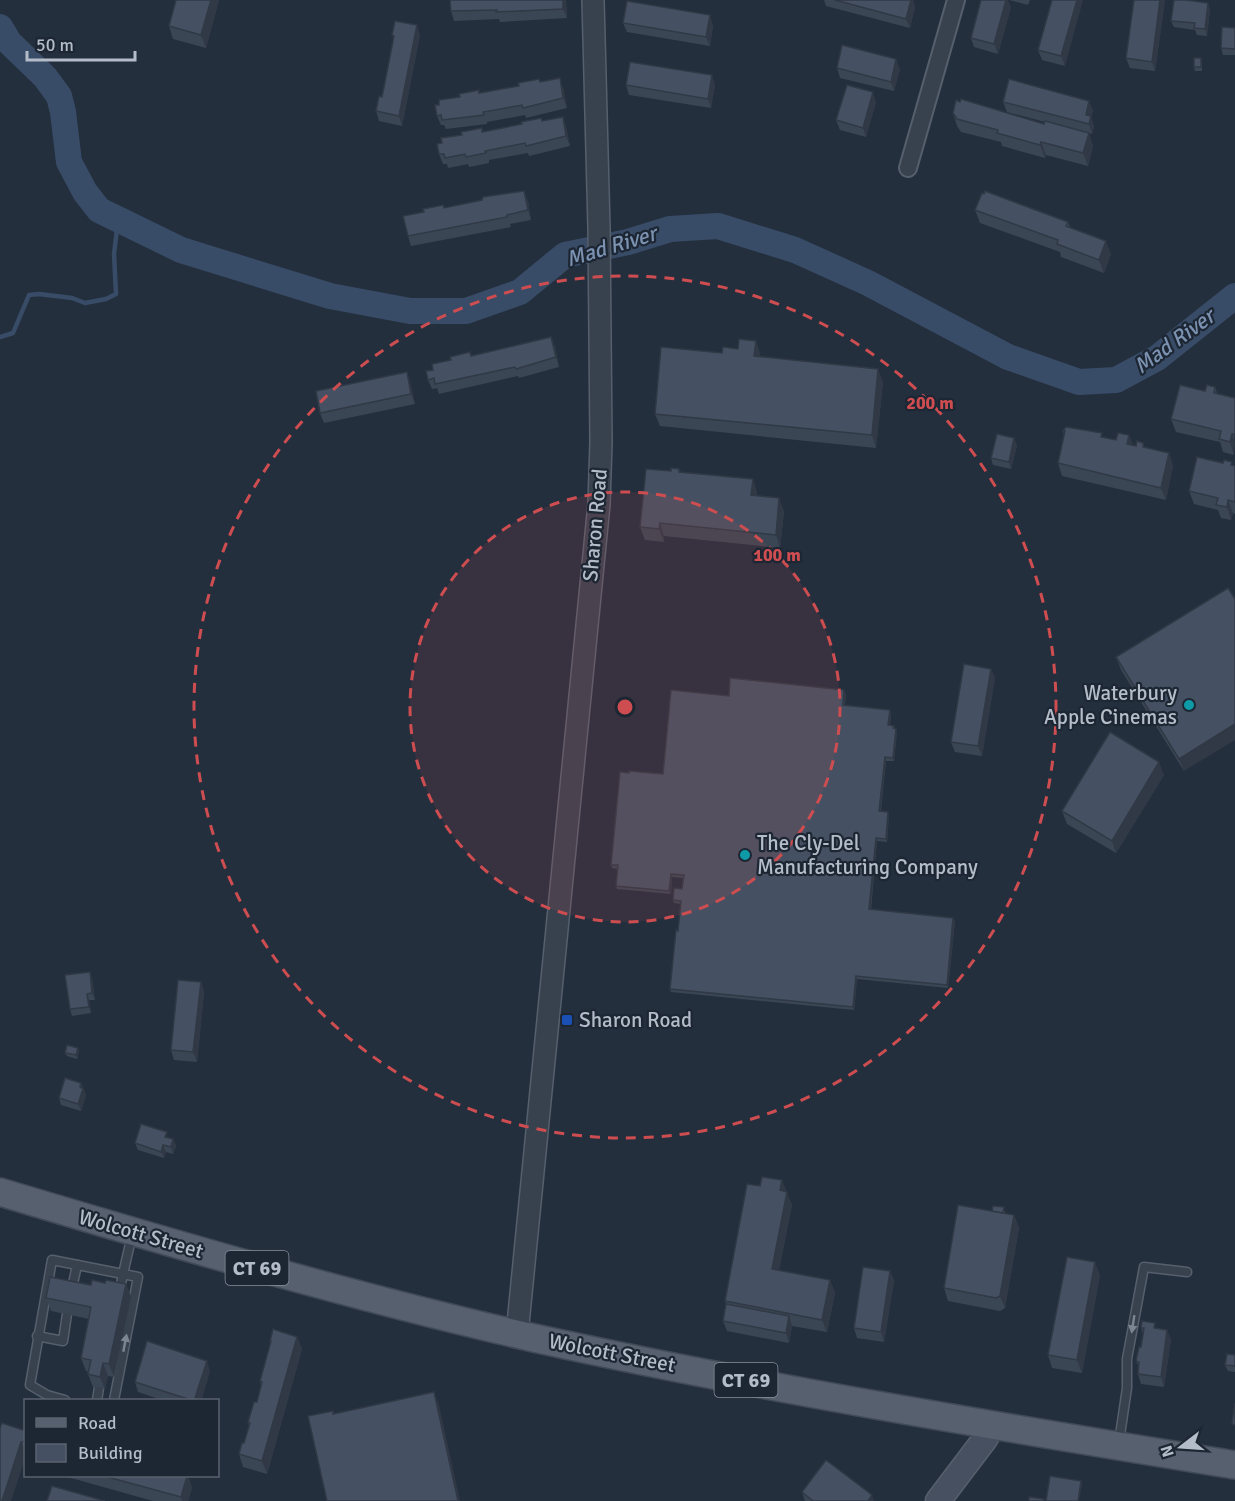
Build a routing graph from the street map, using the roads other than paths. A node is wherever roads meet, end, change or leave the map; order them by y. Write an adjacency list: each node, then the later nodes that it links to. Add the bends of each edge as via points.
1 (593, 0): 12 (street, Sharon Road, via 599,228 599,504)
2 (956, 0): 3 (street)
3 (909, 168)
4 (0, 1192): 5 (main road, Wolcott Street / CT 69)
5 (133, 1232): 8 (lane); 12 (main road, Wolcott Street / CT 69, via 290,1277)
6 (77, 1265): 8 (lane); 9 (lane); 13 (lane, via 52,1260)
7 (1187, 1272): 19 (lane, one-way to 19, via 1144,1266 1127,1359)
8 (123, 1274): 10 (lane); 17 (lane, one-way to 8, via 138,1277)
9 (71, 1293)
10 (119, 1294)
11 (67, 1314): 13 (lane, via 63,1341)
12 (517, 1334): 18 (main road, Wolcott Street / CT 69)
13 (37, 1336): 15 (lane, via 30,1385)
14 (99, 1388): 16 (lane)
15 (60, 1399)
16 (97, 1399)
17 (114, 1399)
18 (993, 1426): 19 (main road, Wolcott Street / CT 69); 21 (main road)
19 (1119, 1447): 20 (main road, Wolcott Street / CT 69)
20 (1235, 1465)
21 (938, 1501)

